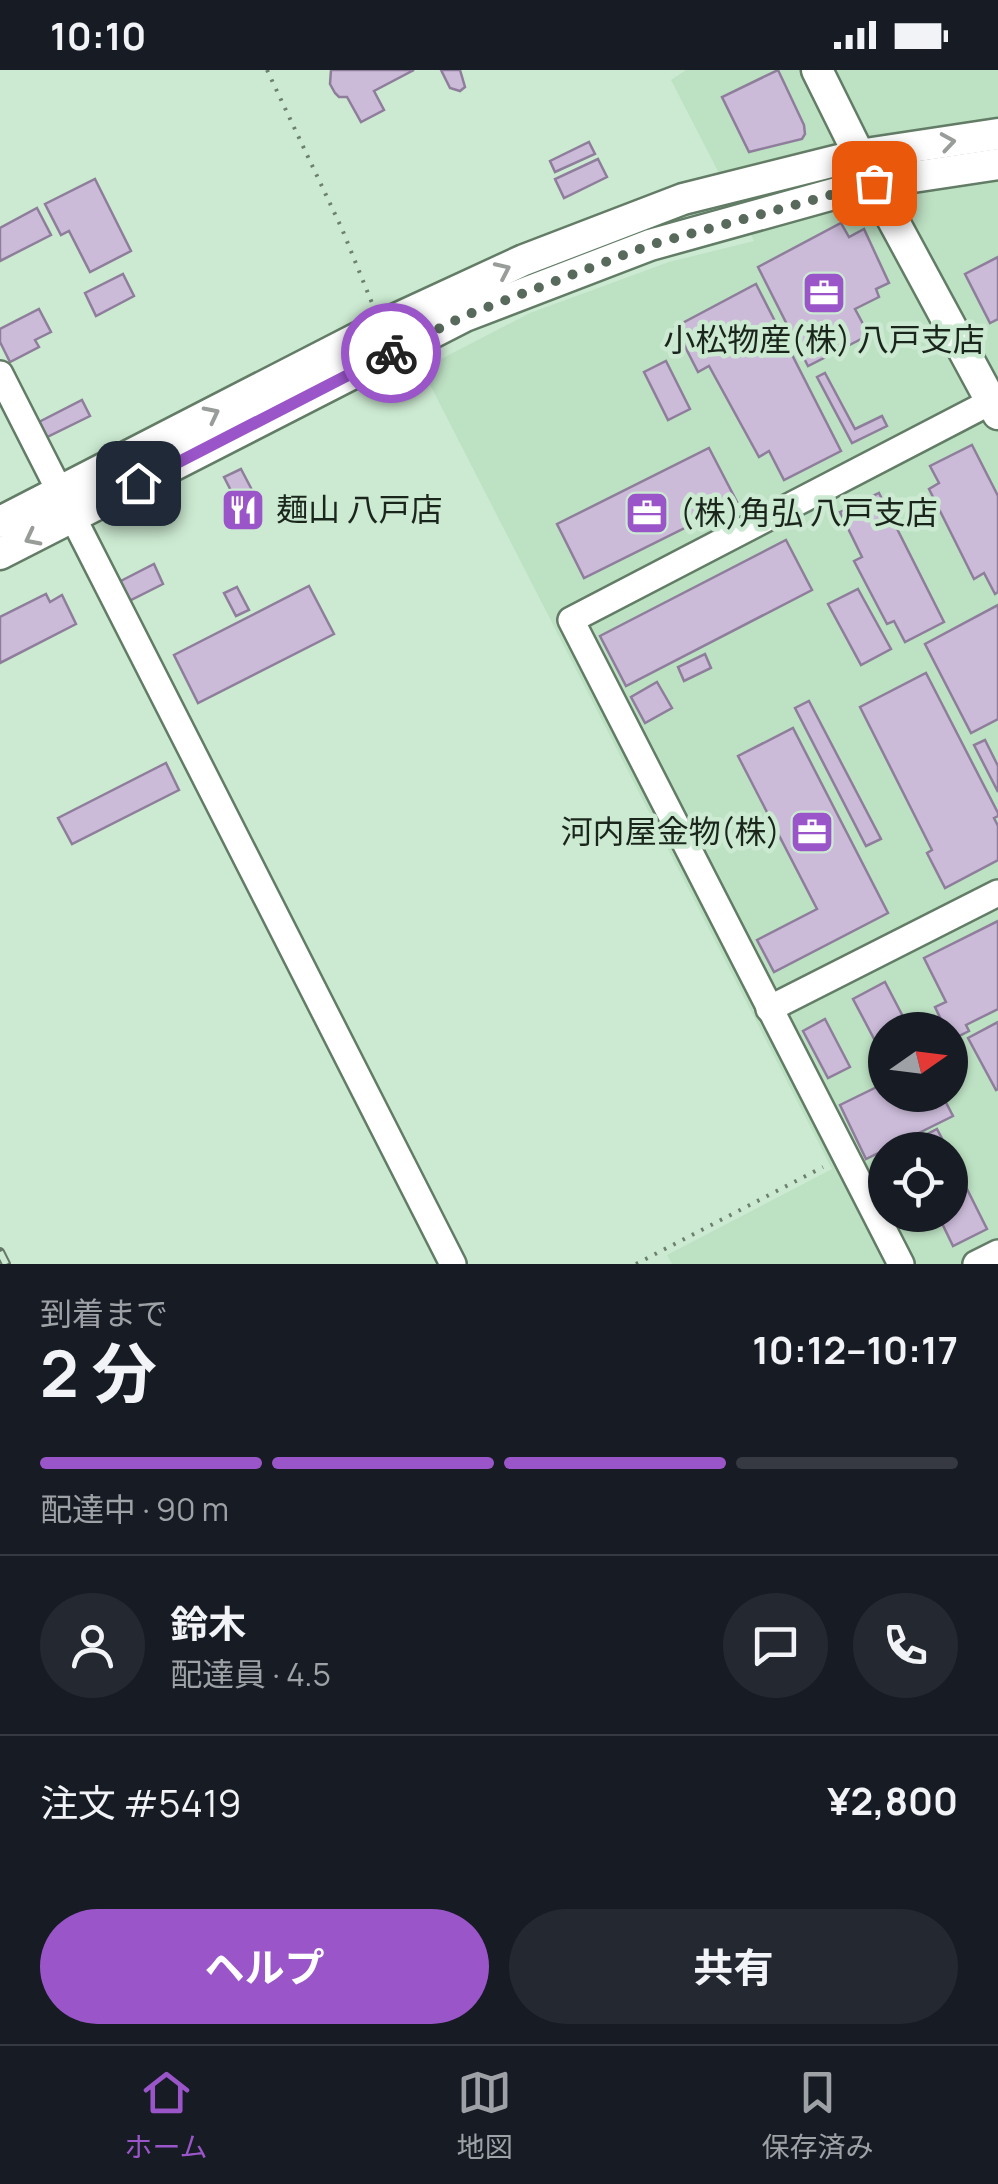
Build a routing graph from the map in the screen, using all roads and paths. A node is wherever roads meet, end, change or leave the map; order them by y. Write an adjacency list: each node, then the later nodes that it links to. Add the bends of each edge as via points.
1 (267, 70): 7 (path)
2 (817, 70): 4 (street)
3 (998, 134): 4 (street, one-way to 3)
4 (859, 155): 6 (street); 7 (street, one-way to 4, via 524,260 683,199)
5 (998, 164): 6 (street)
6 (874, 183): 9 (street); 10 (street, via 650,245 464,316)
7 (381, 326): 10 (street, one-way to 7)
8 (0, 374): 10 (street)
9 (996, 405): 14 (street, via 571,620)
10 (66, 504): 11 (street); 12 (street, one-way to 12); 17 (street)
11 (0, 522)
12 (0, 554)
13 (998, 893): 14 (street)
14 (770, 1009): 15 (street)
15 (846, 1156): 18 (path); 19 (street)
16 (998, 1253): 20 (street)
17 (453, 1264)
18 (636, 1264)
19 (901, 1264)
20 (976, 1264)

